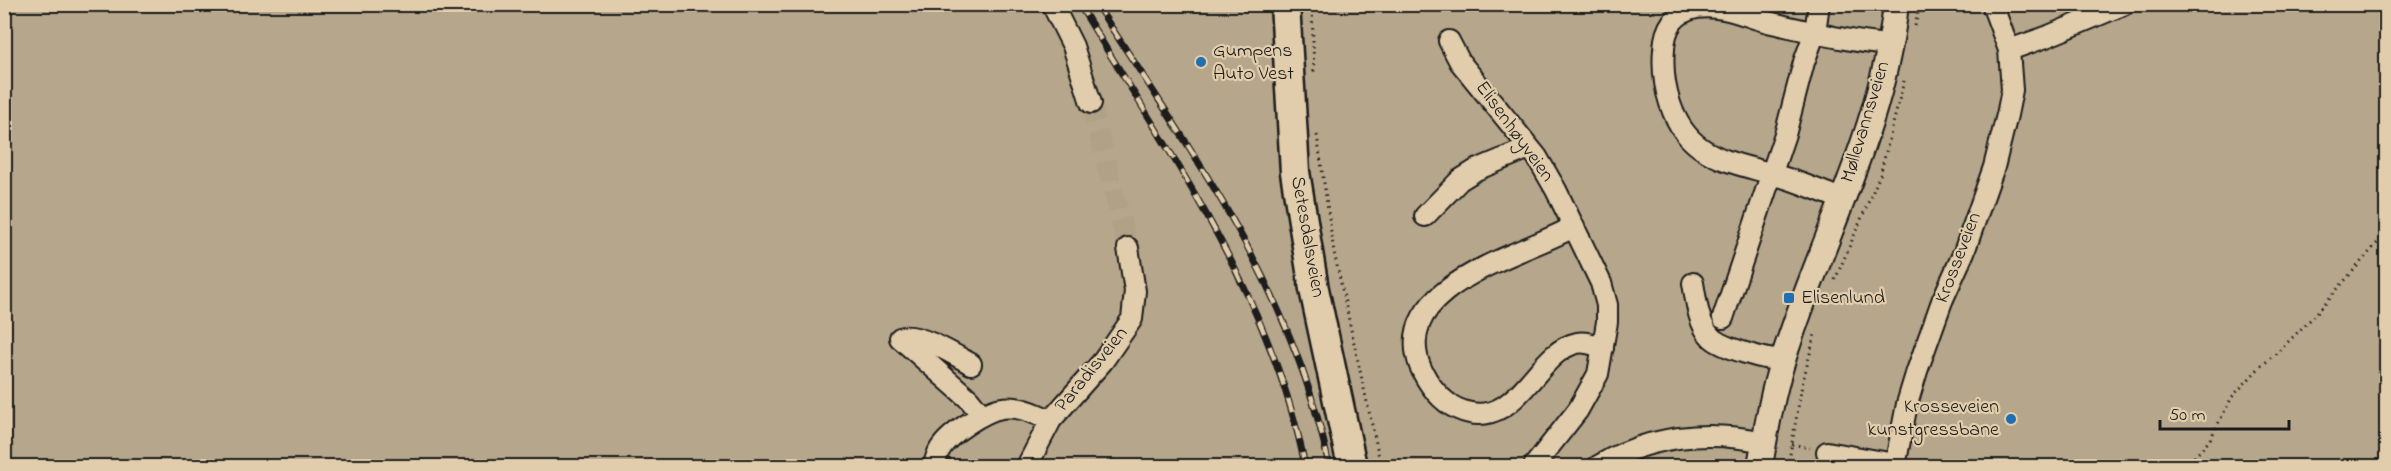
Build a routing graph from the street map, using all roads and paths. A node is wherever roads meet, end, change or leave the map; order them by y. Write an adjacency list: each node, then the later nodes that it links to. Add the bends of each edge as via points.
1 (1052, 4): 16 (street, via 1073,46)
2 (1285, 4): 39 (highway, Setesdalsveien, via 1295,172 1314,289)
3 (1312, 4): 15 (path)
4 (1819, 4): 9 (street)
5 (1896, 4): 12 (main road, Møllevannsveien)
6 (1920, 4): 10 (path)
7 (1992, 4): 13 (street, Krosseveien)
8 (2125, 4): 13 (street)
9 (1815, 32): 12 (street, Møllevannsveien); 19 (street); 19 (street, Møllevannsveien, via 1732,11 1701,8 1675,18 1666,30 1666,92 1690,138 1716,156)
10 (1914, 32)
11 (1449, 41): 18 (street, Elisenhøyveien, via 1460,62)
12 (1889, 45): 20 (main road, Møllevannsveien, via 1864,142)
13 (2009, 50): 36 (street, Krosseveien, via 2012,90 1994,167 1917,371)
14 (1906, 76): 26 (path, via 1880,175)
15 (1314, 82)
16 (1091, 103)
17 (1317, 126): 40 (path, via 1334,252)
18 (1529, 148): 21 (street, via 1476,170); 22 (street, Elisenhøyveien, via 1556,190)
19 (1772, 174): 20 (street, Møllevannsveien); 27 (street)
20 (1842, 199): 30 (main road, Møllevannsveien)
21 (1425, 216)
22 (1573, 227): 29 (street, Elisenhøyveien, via 1601,283 1607,313); 29 (street, via 1478,271 1444,292 1420,325 1417,355 1429,381 1445,401 1472,414 1484,414 1522,392 1558,351 1578,343)
23 (2386, 233): 45 (path, via 2314,316 2232,397 2209,441)
24 (1128, 248): 33 (street, Paradisveien, via 1135,291 1132,319 1103,361)
25 (1693, 283): 30 (street, via 1700,315 1710,336 1752,355)
26 (1831, 288)
27 (1723, 318)
28 (1815, 333): 44 (path)
29 (1603, 348): 41 (street, Elisenhøyveien, via 1598,374 1588,393)
30 (1782, 361): 34 (main road, Møllevannsveien)
31 (971, 364): 32 (street, via 927,342 900,338)
32 (982, 415): 33 (street, Paradisveien, via 1002,408 1023,409); 37 (street, Paradisveien, via 940,448)
33 (1051, 420): 38 (street, Paradisveien)
34 (1764, 442): 42 (street, via 1738,436 1696,435 1644,445); 43 (main road, Møllevannsveien)
35 (1827, 452): 36 (street, Krosseveien)
36 (1895, 465)
37 (934, 466)
38 (1027, 466)
39 (1352, 466)
40 (1381, 466)
41 (1534, 466)
42 (1598, 466)
43 (1760, 466)
44 (1788, 466)
45 (2186, 466)

